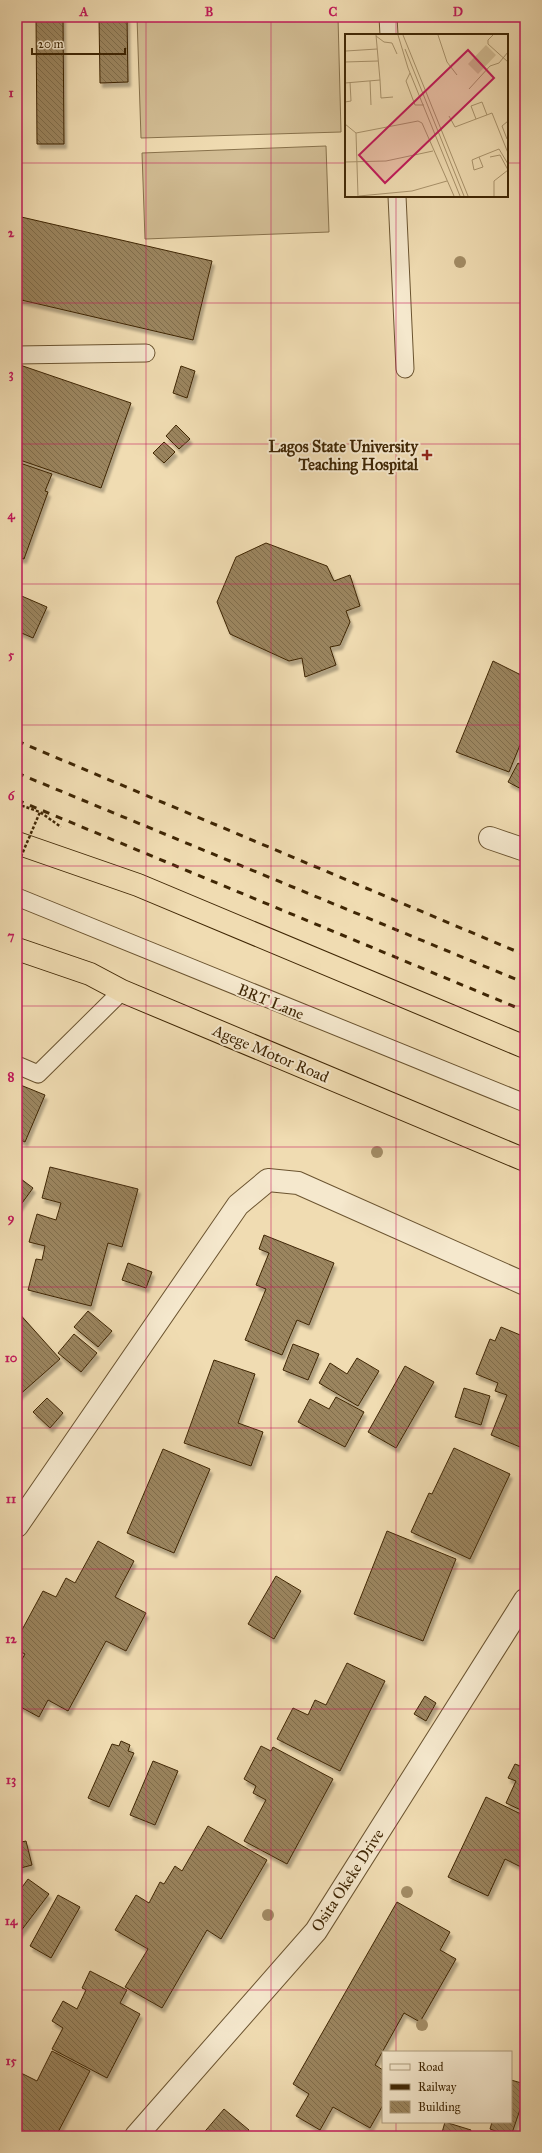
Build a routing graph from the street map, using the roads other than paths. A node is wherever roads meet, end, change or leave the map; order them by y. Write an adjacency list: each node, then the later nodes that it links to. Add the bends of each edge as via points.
1 (388, 17): 2 (lane)
2 (389, 34)
3 (397, 197): 6 (lane)
4 (146, 352): 5 (lane)
5 (17, 356)
6 (405, 369)
7 (490, 838): 9 (street)
8 (17, 843): 13 (highway, via 138,885)
9 (525, 850)
10 (17, 897): 15 (lane, BRT Lane)
11 (17, 949): 12 (highway, Agege Motor Road, via 90,974)
12 (122, 991): 14 (lane, via 38,1074); 16 (highway, Agege Motor Road)
13 (525, 1047)
14 (17, 1065)
15 (525, 1103)
16 (525, 1160)
17 (525, 1284): 18 (street, via 298,1183 268,1180 238,1206)
18 (17, 1526)
19 (525, 1600): 20 (street, Osita Okeke Drive, via 316,1931)
20 (136, 2136)

